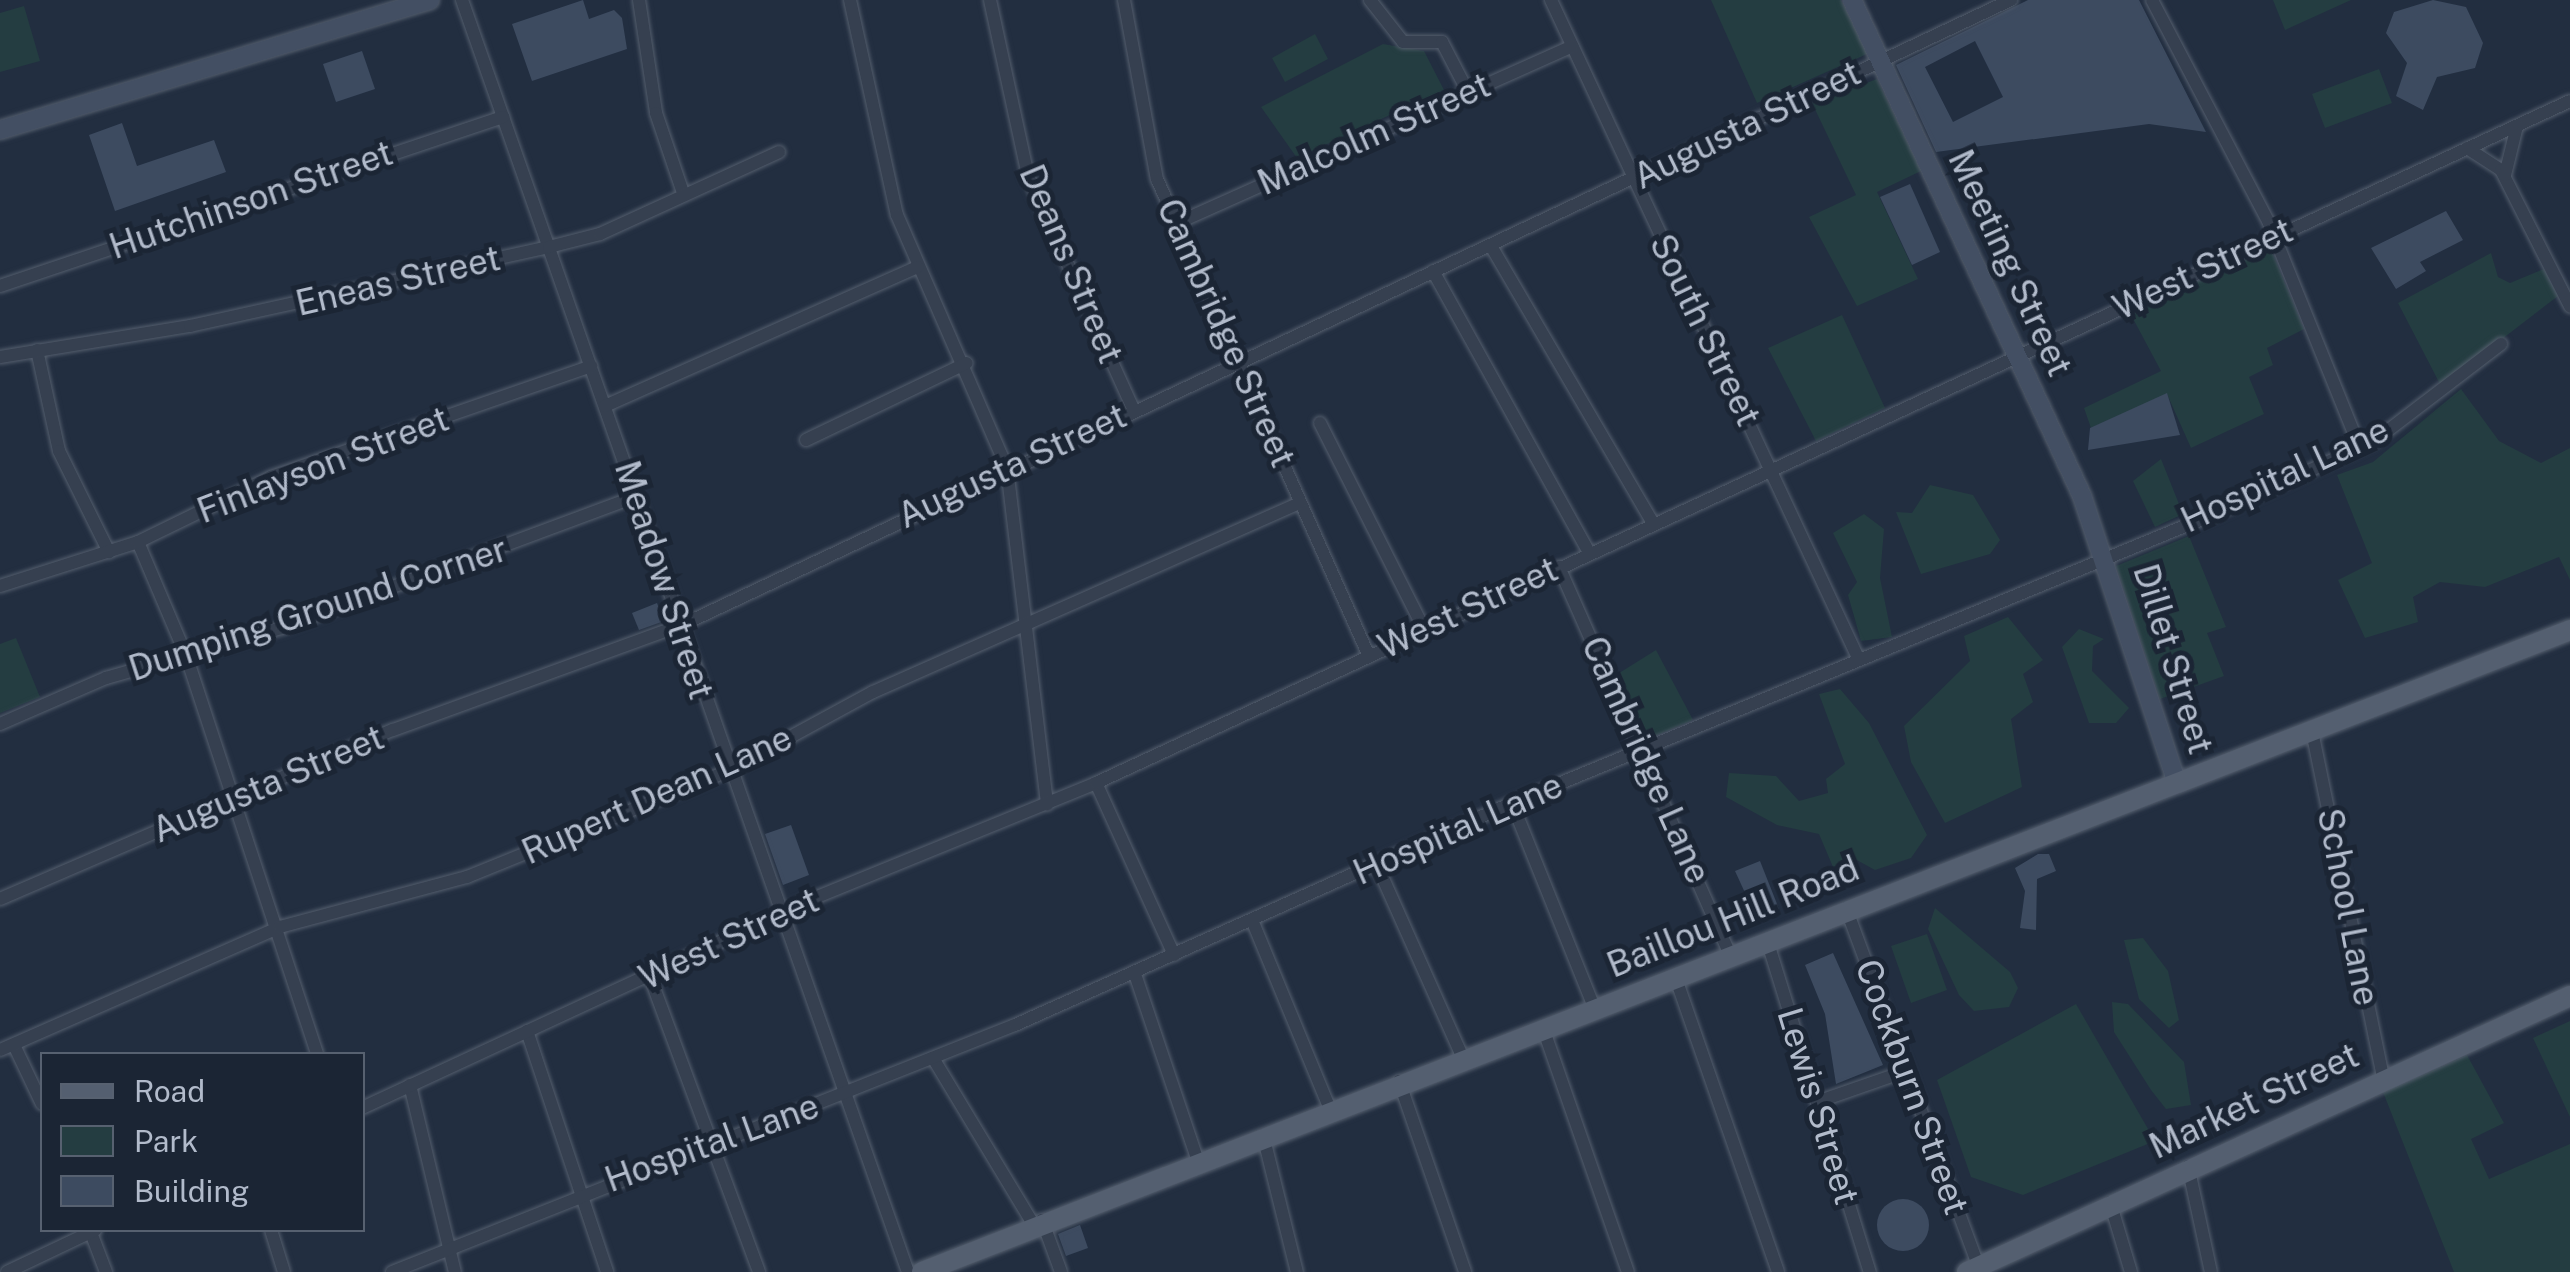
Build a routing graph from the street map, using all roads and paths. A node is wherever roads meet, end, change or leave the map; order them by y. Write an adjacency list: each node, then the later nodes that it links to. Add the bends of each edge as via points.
1 (430, 0): 18 (street)
2 (462, 0): 16 (street, Meadow Street)
3 (639, 0): 23 (street, via 656,113)
4 (850, 0): 28 (street)
5 (990, 0): 40 (street, Deans Street, via 1028,176)
6 (1124, 0): 24 (street, Cambridge Street, via 1151,110 1150,150)
7 (1370, 0): 14 (street, via 1403,42 1442,42)
8 (1551, 0): 12 (street, South Street)
9 (1852, 0): 13 (street, Meeting Street)
10 (2011, 0): 13 (street, Augusta Street)
11 (2152, 0): 25 (street)
12 (1572, 46): 14 (street, Malcolm Street); 22 (street, South Street)
13 (1879, 61): 22 (street, Augusta Street); 34 (street, Meeting Street)
14 (1467, 90): 24 (street, Malcolm Street)
15 (2570, 101): 17 (street, West Street)
16 (503, 117): 27 (street, Meadow Street); 30 (street, Hutchinson Street)
17 (2516, 126): 19 (street, West Street); 21 (street)
18 (0, 130)
19 (2467, 148): 21 (street); 25 (street, West Street)
20 (779, 152): 23 (street, Eneas Street)
21 (2505, 178): 31 (street)
22 (1632, 180): 26 (street, Augusta Street); 45 (street, South Street)
23 (682, 190): 27 (street, Eneas Street, via 600,234)
24 (1178, 223): 36 (street, Cambridge Street)
25 (2270, 236): 34 (street, West Street); 43 (street)
26 (1490, 246): 29 (street, Augusta Street); 48 (street)
27 (549, 247): 33 (street, Eneas Street); 38 (street, Meadow Street)
28 (917, 268): 37 (street); 39 (street)
29 (1433, 271): 36 (street, Augusta Street); 51 (street)
30 (0, 286)
31 (2570, 306)
32 (2501, 344): 43 (street, Hospital Lane)
33 (37, 350): 35 (street, Eneas Street); 50 (street, via 59,451)
34 (2017, 356): 45 (street, West Street); 52 (street, Meeting Street)
35 (0, 357)
36 (1239, 362): 40 (street, Augusta Street); 47 (street, Cambridge Street)
37 (967, 363): 42 (street); 44 (street)
38 (591, 366): 39 (street, Meadow Street); 49 (street, Finlayson Street, via 271,477)
39 (605, 406): 46 (street, Meadow Street)
40 (1133, 409): 44 (street, Augusta Street)
41 (1320, 423): 56 (street)
42 (806, 440)
43 (2359, 446): 52 (street, Hospital Lane)
44 (1006, 468): 55 (street, Augusta Street); 57 (street)
45 (1772, 470): 48 (street, West Street); 61 (street, South Street)
46 (637, 496): 55 (street, Meadow Street); 60 (street, Dumping Ground Corner)
47 (1300, 503): 57 (street, Rupert Dean Lane); 59 (street, Cambridge Street)
48 (1654, 523): 51 (street, West Street)
49 (138, 542): 50 (street, Finlayson Street); 60 (street)
50 (109, 552): 54 (street, Finlayson Street)
51 (1589, 552): 53 (street, West Street)
52 (2106, 555): 61 (street, Hospital Lane); 67 (street, Dillet Street)
53 (1559, 567): 56 (street, West Street); 64 (street, Cambridge Lane)
54 (0, 586)
55 (682, 625): 65 (street, Meadow Street); 68 (street, Augusta Street)
56 (1423, 627): 59 (street, West Street)
57 (1026, 629): 65 (street, Rupert Dean Lane, via 873,692); 70 (street)
58 (2570, 630): 63 (main road, Baillou Hill Road)
59 (1368, 654): 66 (street, West Street)
60 (186, 655): 62 (street, Dumping Ground Corner); 68 (street)
61 (1859, 660): 64 (street, Hospital Lane)
62 (0, 724)
63 (2313, 736): 67 (main road, Baillou Hill Road); 92 (street, School Lane)
64 (1644, 748): 69 (street, Hospital Lane); 78 (street, Cambridge Lane)
65 (726, 772): 74 (street, Meadow Street); 76 (street, Rupert Dean Lane, via 467,878)
66 (1096, 783): 70 (street, West Street); 79 (street)
67 (2177, 783): 73 (main road, Baillou Hill Road)
68 (234, 798): 72 (street, Augusta Street); 76 (street)
69 (1512, 803): 71 (street, Hospital Lane); 84 (street)
70 (1047, 806): 74 (street, West Street)
71 (1377, 864): 75 (street, Hospital Lane); 90 (street)
72 (0, 899)
73 (1845, 907): 77 (main road, Baillou Hill Road); 91 (street, Cockburn Street)
74 (776, 916): 82 (street, West Street); 95 (street, Meadow Street)
75 (1252, 920): 79 (street, Hospital Lane); 99 (street)
76 (280, 927): 87 (street, Rupert Dean Lane); 88 (street)
77 (1767, 940): 78 (main road, Baillou Hill Road); 97 (street, Lewis Street)
78 (1730, 954): 81 (main road, Baillou Hill Road)
79 (1174, 956): 80 (street, Hospital Lane)
80 (1135, 974): 89 (street, Hospital Lane); 102 (street)
81 (1674, 976): 84 (main road, Baillou Hill Road); 125 (street)
82 (650, 977): 85 (street, West Street); 101 (street)
83 (2570, 996): 92 (main road, Market Street)
84 (1594, 1007): 86 (main road, Baillou Hill Road)
85 (527, 1031): 94 (street, West Street); 104 (street)
86 (1544, 1031): 90 (main road, Baillou Hill Road); 124 (street)
87 (7, 1047): 96 (street)
88 (315, 1052)
89 (933, 1058): 95 (street, Hospital Lane); 106 (street)
90 (1464, 1058): 93 (main road, Baillou Hill Road)
91 (1906, 1071): 97 (street); 111 (street, Cockburn Street)
92 (2383, 1078): 103 (main road, Market Street)
93 (1399, 1081): 99 (main road, Baillou Hill Road); 123 (street)
94 (410, 1085): 98 (street, West Street); 110 (street)
95 (842, 1096): 101 (street, Hospital Lane); 119 (street, Meadow Street)
96 (40, 1101)
97 (1817, 1102): 126 (street, Lewis Street)
98 (365, 1107)
99 (1329, 1107): 100 (main road, Baillou Hill Road)
100 (1263, 1132): 102 (main road, Baillou Hill Road); 122 (street)
101 (712, 1139): 104 (street, Hospital Lane); 118 (street)
102 (1197, 1158): 106 (main road, Baillou Hill Road)
103 (2188, 1166): 105 (main road, Market Street); 128 (street)
104 (578, 1192): 110 (street, Hospital Lane); 117 (street)
105 (2110, 1202): 111 (main road, Market Street); 127 (street)
106 (1037, 1222): 120 (main road, Baillou Hill Road); 121 (street)
107 (88, 1232): 112 (street)
108 (93, 1232): 113 (street)
109 (272, 1232): 114 (street)
110 (450, 1248): 115 (street, Hospital Lane); 116 (street)
111 (1973, 1269)
112 (7, 1272)
113 (106, 1272)
114 (284, 1272)
115 (392, 1272)
116 (456, 1272)
117 (607, 1272)
118 (760, 1272)
119 (908, 1272)
120 (922, 1272)
121 (1061, 1272)
122 (1297, 1272)
123 (1465, 1272)
124 (1628, 1272)
125 (1778, 1272)
126 (1870, 1272)
127 (2131, 1272)
128 (2211, 1272)

